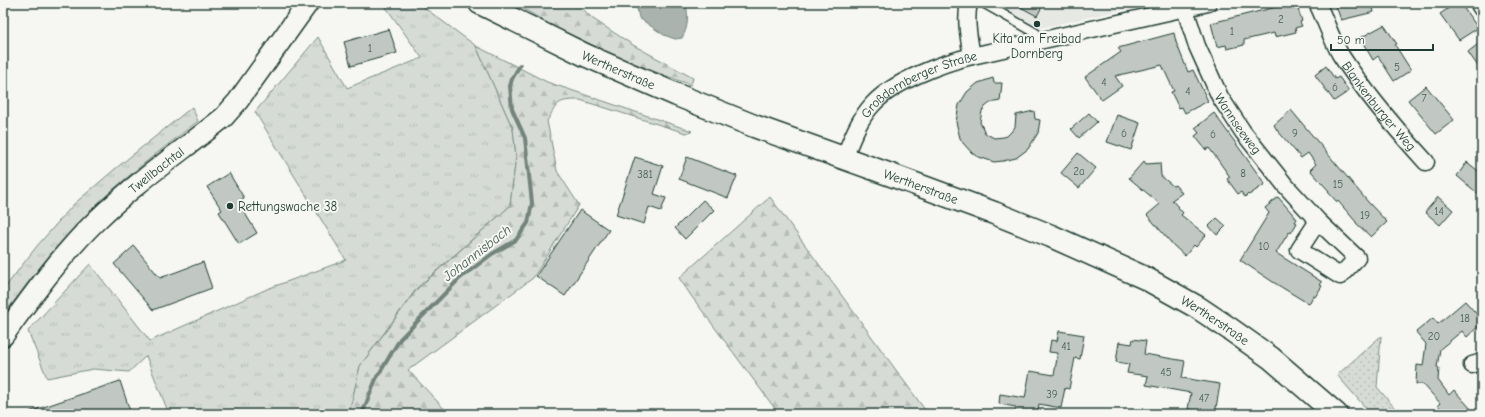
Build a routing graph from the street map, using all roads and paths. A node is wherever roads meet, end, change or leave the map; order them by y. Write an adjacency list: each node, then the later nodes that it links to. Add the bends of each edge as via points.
1 (308, 3): 15 (street, Twellbachtal, via 229,112 123,196 97,220 49,274)
2 (480, 3): 12 (main road, Wertherstraße, via 566,47 620,71 754,126)
3 (969, 3): 11 (street, via 967,10)
4 (983, 3): 10 (lane, via 1036,33)
5 (1208, 3): 8 (street, Großdornberger Straße)
6 (1317, 3): 13 (street, Blankenburger Weg, via 1339,52 1364,89)
7 (1478, 3): 9 (street)
8 (1185, 9): 10 (street, Großdornberger Straße); 14 (street, Wannseeweg, via 1197,46 1220,97 1243,132 1285,185)
9 (1482, 9)
10 (1038, 41): 11 (street, Großdornberger Straße)
11 (972, 56): 12 (street, Großdornberger Straße, via 941,64 890,90 874,103 860,121)
12 (844, 158): 16 (main road, Wertherstraße, via 1051,236 1145,278 1197,307 1242,337 1271,358)
13 (1426, 162)
14 (1318, 221)
15 (3, 336)
16 (1336, 414)

